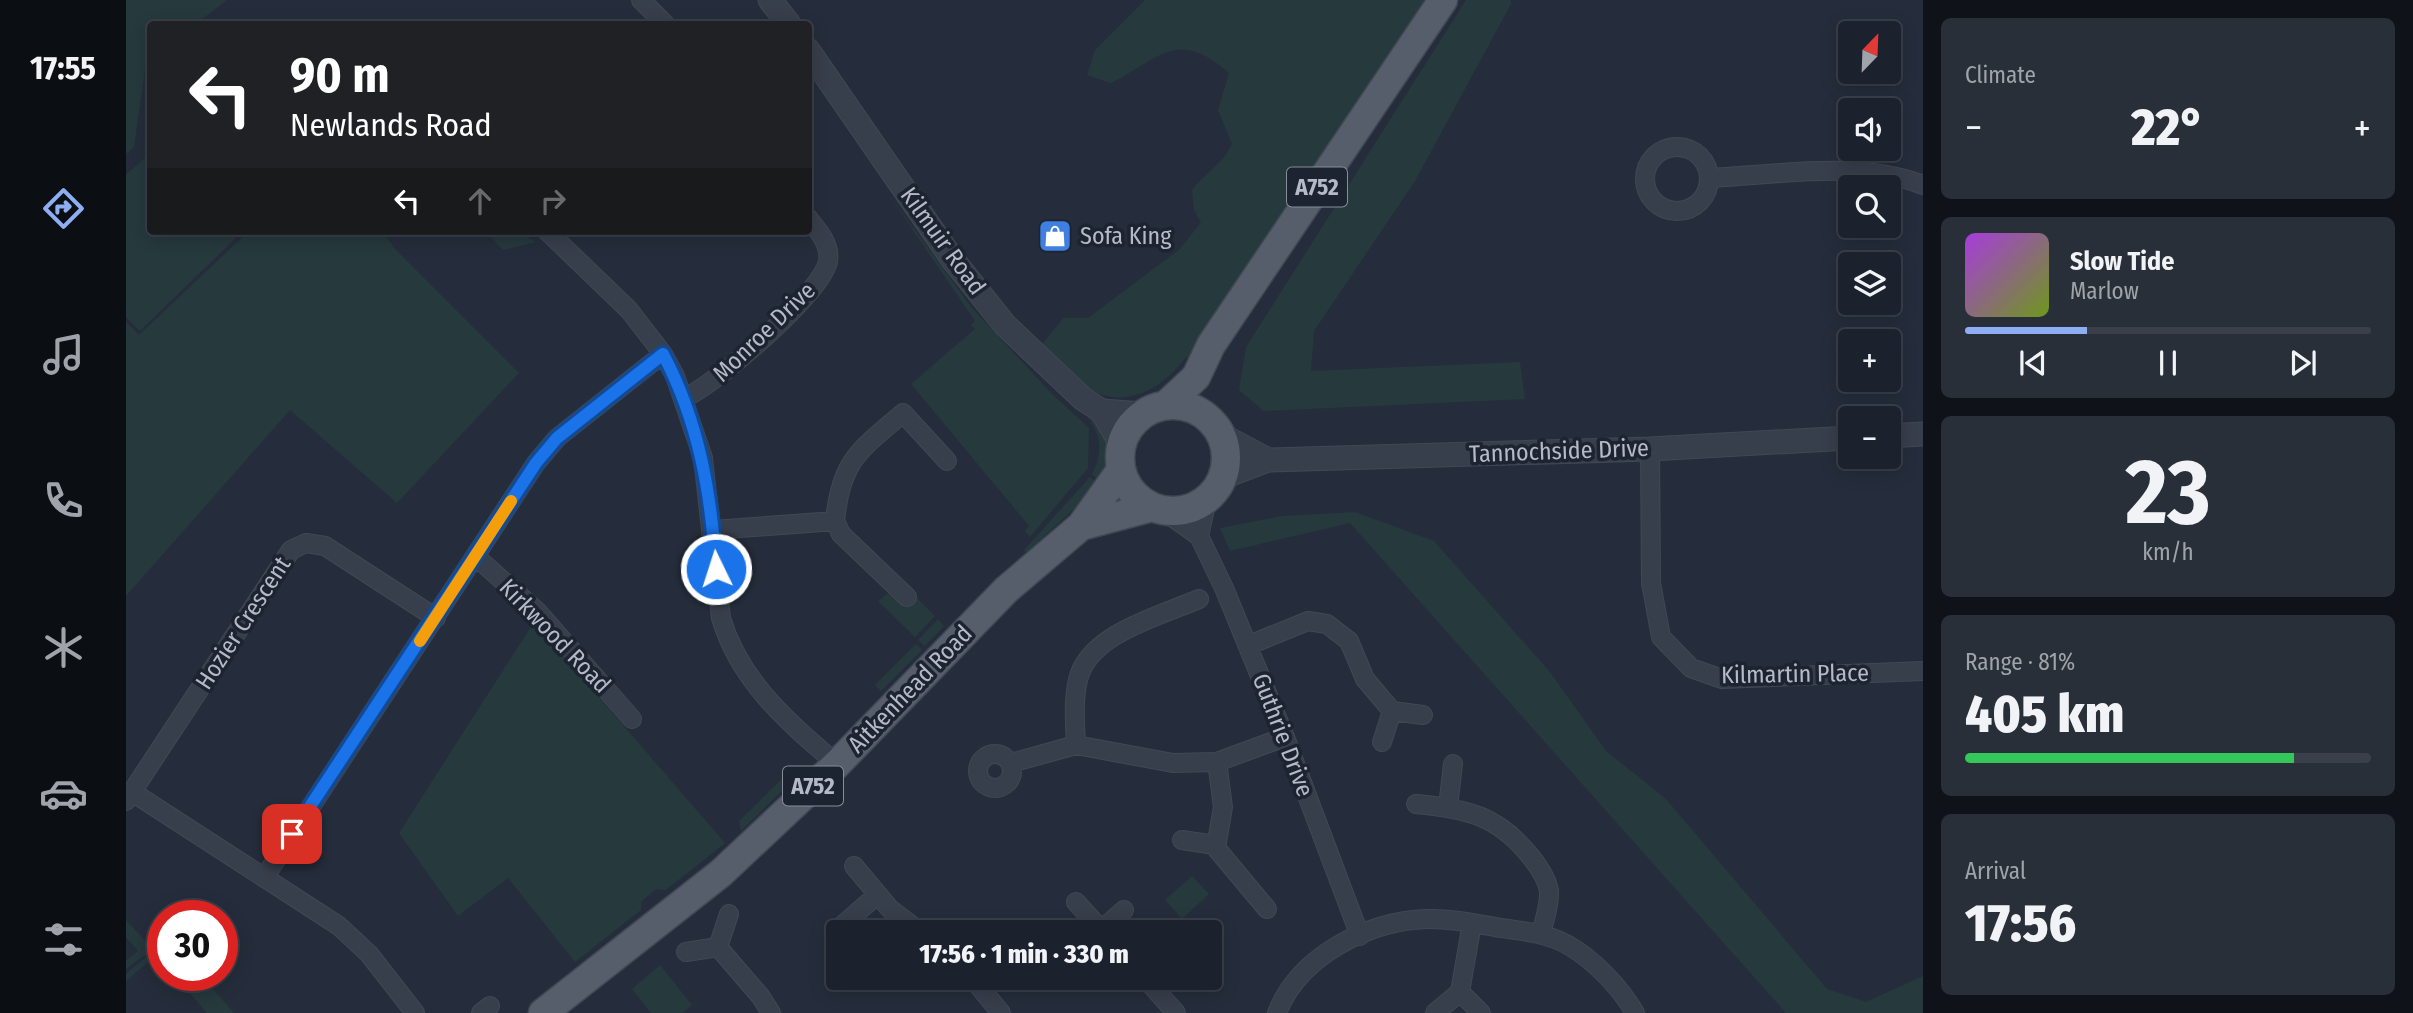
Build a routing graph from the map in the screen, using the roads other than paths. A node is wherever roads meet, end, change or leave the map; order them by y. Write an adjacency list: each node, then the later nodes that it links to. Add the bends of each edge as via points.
1 (641, 0): 4 (street)
2 (771, 0): 5 (street)
3 (1443, 0): 12 (main road, A752, via 1211,345)
4 (662, 21)
5 (787, 21)
6 (812, 56): 15 (street, Kilmuir Road, via 953,260 1005,325 1063,384)
7 (1709, 178): 8 (street, via 1844,172 1905,178)
8 (1923, 186)
9 (812, 224): 13 (street, Monroe Drive, via 827,247 825,271 765,337 702,391)
10 (551, 235): 11 (street, via 605,285)
11 (663, 354): 13 (street); 32 (street, via 557,438)
12 (1196, 377): 14 (main road, A752); 16 (main road)
13 (684, 398): 30 (street, via 703,458)
14 (1155, 410): 15 (street); 16 (main road, via 1192,408); 22 (main road, via 1126,433)
15 (1101, 411): 22 (street, Kilmuir Road)
16 (1203, 414): 18 (main road)
17 (1923, 434): 19 (street)
18 (1222, 435): 23 (street); 25 (main road, via 1227,463)
19 (1901, 435)
20 (1838, 439): 21 (street, Tannochside Drive)
21 (1650, 449): 23 (street, Tannochside Drive); 37 (street, Kilmartin Place, via 1651,583 1661,637 1690,668 1722,680)
22 (1121, 457): 27 (main road, via 1127,486 1138,499); 29 (main road, Aitkenhead Road / A752)
23 (1268, 460): 25 (street, Tannochside Drive)
24 (947, 461): 28 (street, via 903,413 845,470)
25 (1223, 477): 26 (main road)
26 (1206, 500): 27 (main road, via 1180,512); 31 (street)
27 (1159, 510): 29 (main road, Aitkenhead Road / A752); 31 (street, Guthrie Drive)
28 (835, 521): 30 (street); 33 (street, via 841,534)
29 (1082, 526): 46 (main road, Aitkenhead Road / A752, via 1006,590)
30 (713, 530): 46 (street, via 721,618 747,677)
31 (1199, 536): 36 (street, Guthrie Drive)
32 (475, 555): 35 (street); 40 (street, Kirkwood Road, via 538,612)
33 (907, 597)
34 (1199, 599): 43 (street, via 1105,641 1091,652 1078,680)
35 (436, 618): 48 (street, Hozier Crescent, via 325,546 306,543 290,550); 54 (street)
36 (1249, 645): 38 (street, via 1308,621 1327,624 1349,641 1365,678); 41 (street, Guthrie Drive)
37 (1923, 671)
38 (1392, 711): 39 (street); 42 (street)
39 (1423, 715)
40 (632, 719)
41 (1285, 737): 44 (street); 66 (street, Guthrie Drive)
42 (1382, 742)
43 (1076, 745): 44 (street, via 1173,763); 45 (street)
44 (1217, 762): 52 (street, via 1223,807)
45 (1011, 763)
46 (837, 764): 73 (main road, Aitkenhead Road / A752, via 722,873)
47 (1453, 764): 50 (street)
48 (129, 797): 54 (street)
49 (1416, 804): 50 (street)
50 (1448, 807): 65 (street, via 1492,820 1542,872 1549,890)
51 (1182, 840): 52 (street)
52 (1215, 845): 57 (street)
53 (854, 866): 55 (street)
54 (264, 878): 72 (street, via 358,942)
55 (877, 895): 60 (street); 61 (street)
56 (1076, 902): 62 (street)
57 (1268, 909)
58 (1124, 910): 63 (street)
59 (729, 914): 67 (street)
60 (849, 920)
61 (903, 920)
62 (1093, 920)
63 (1114, 920)
64 (1472, 923): 65 (street); 66 (street, via 1426,919); 71 (street)
65 (1541, 934): 80 (street, via 1569,945 1593,965 1622,992)
66 (1360, 936): 77 (street, via 1333,947 1310,964)
67 (718, 947): 68 (street); 74 (street)
68 (686, 952)
69 (982, 990): 75 (street)
70 (1156, 990): 76 (street)
71 (1460, 992): 78 (street); 79 (street)
72 (415, 1013)
73 (544, 1013)
74 (771, 1013)
75 (1001, 1013)
76 (1176, 1013)
77 (1277, 1013)
78 (1435, 1013)
79 (1481, 1013)
80 (1635, 1013)

